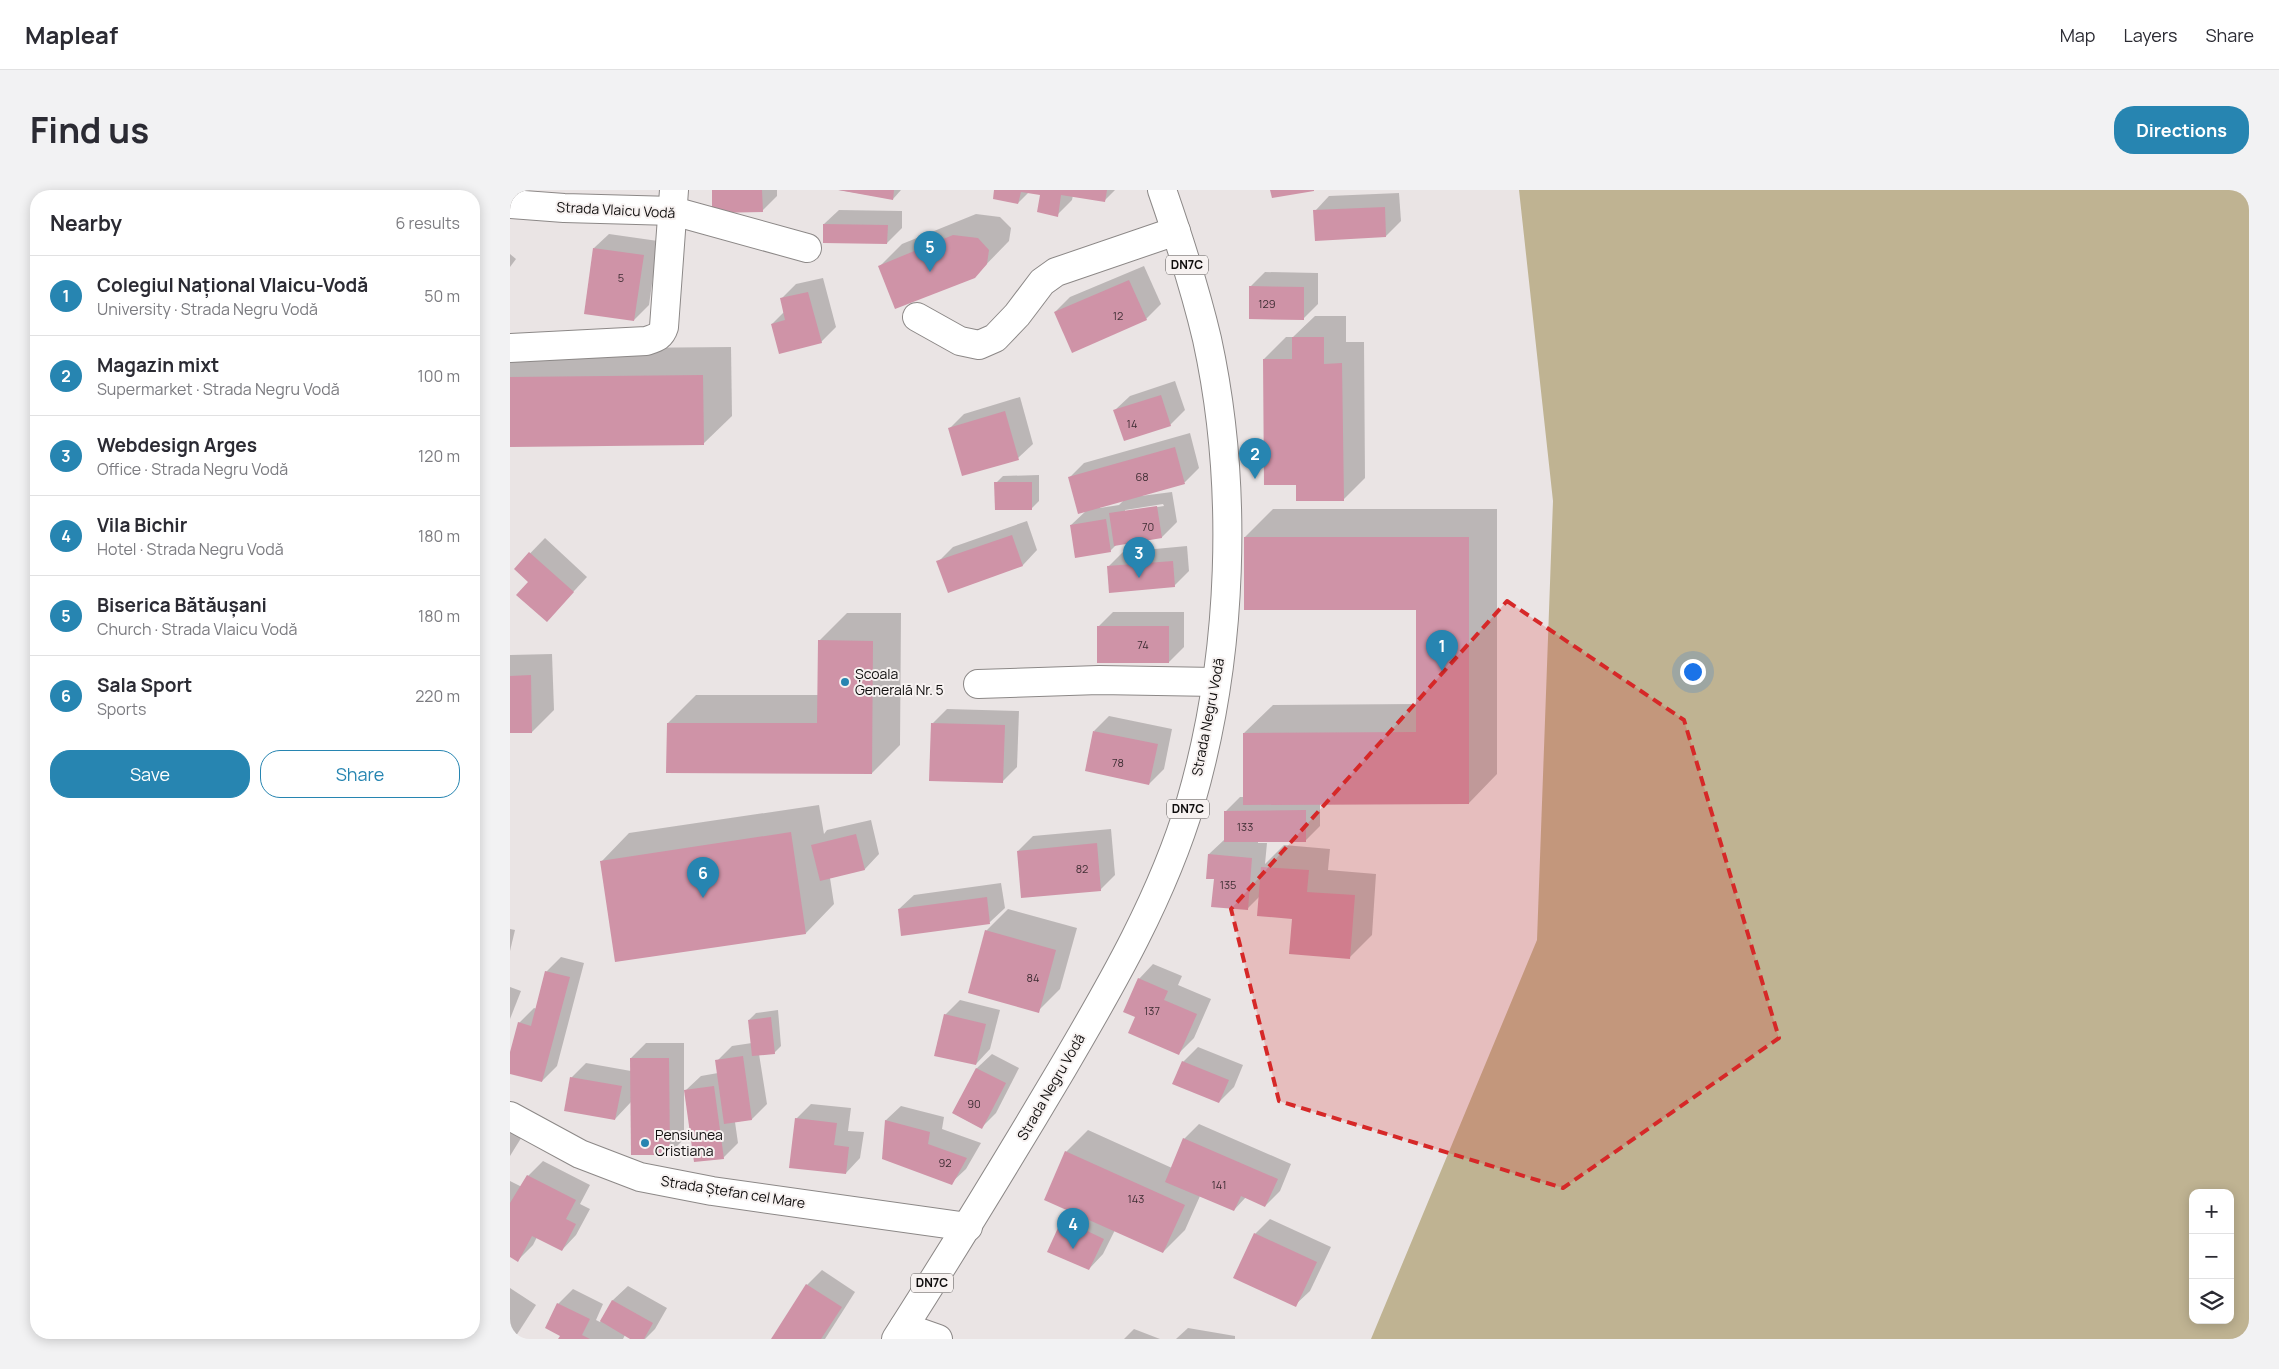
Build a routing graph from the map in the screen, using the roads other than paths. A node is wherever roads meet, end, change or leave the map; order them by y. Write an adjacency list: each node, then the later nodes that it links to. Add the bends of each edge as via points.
1 (1162, 190): 4 (street, Strada Negru Vodă / DN7C)
2 (674, 201): 3 (street, Strada Vlaicu Vodă, via 564,208); 5 (street, Strada Vlaicu Vodă); 7 (street, via 662,333 646,341)
3 (510, 204)
4 (1176, 231): 6 (street, via 1056,272 1042,282 995,338 979,345 960,341); 8 (street, Strada Negru Vodă / DN7C, via 1207,341 1220,415 1227,538 1224,619)
5 (807, 248)
6 (917, 317)
7 (510, 348)
8 (1216, 682): 9 (street, via 1099,680); 11 (street, Strada Negru Vodă / DN7C, via 1191,801 1152,901 1104,997)
9 (978, 684)
10 (510, 1116): 11 (street, Strada Ștefan cel Mare, via 580,1154 640,1176 712,1191)
11 (968, 1227): 12 (street, Strada Negru Vodă / DN7C)
12 (900, 1333): 13 (street, Strada Negru Vodă)
13 (938, 1339)

